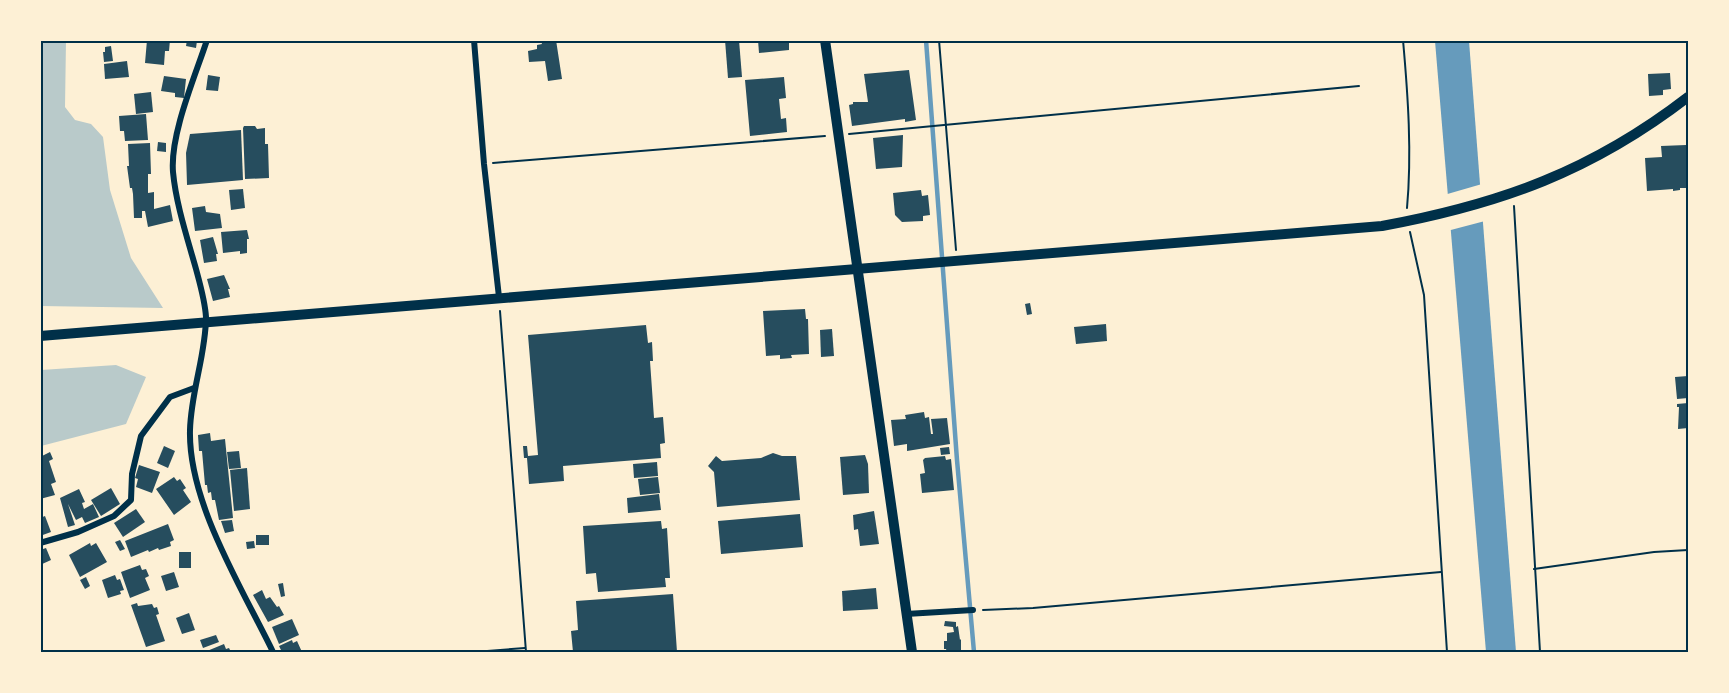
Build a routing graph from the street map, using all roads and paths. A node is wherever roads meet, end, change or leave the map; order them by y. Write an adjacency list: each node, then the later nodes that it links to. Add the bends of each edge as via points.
1 (207, 40): 17 (street, via 181,121 173,170 206,318)
2 (474, 40): 10 (street)
3 (825, 40): 9 (main road)
4 (939, 40): 8 (path)
5 (1402, 40): 12 (path)
6 (1359, 86): 8 (path)
7 (1689, 97): 11 (main road, via 1599,156)
8 (946, 124): 9 (path); 13 (path)
9 (838, 135): 10 (path); 14 (main road)
10 (484, 164): 15 (street)
11 (1514, 193): 12 (main road); 20 (path)
12 (1412, 220): 13 (main road, via 1352,229); 21 (path, via 1424,295)
13 (952, 260): 14 (main road)
14 (857, 268): 15 (main road); 23 (main road)
15 (499, 297): 16 (main road); 24 (path)
16 (40, 336)
17 (194, 388): 18 (street, via 170,397 141,436 132,474 131,500 114,516); 25 (street, via 191,454 201,497)
18 (40, 543)
19 (1689, 550): 20 (path)
20 (1534, 569): 30 (path)
21 (1441, 572): 22 (path); 29 (path)
22 (969, 611): 23 (street)
23 (906, 614): 28 (main road)
24 (525, 648): 26 (path); 27 (path)
25 (273, 652)
26 (474, 652)
27 (526, 652)
28 (912, 652)
29 (1448, 652)
30 (1540, 652)

